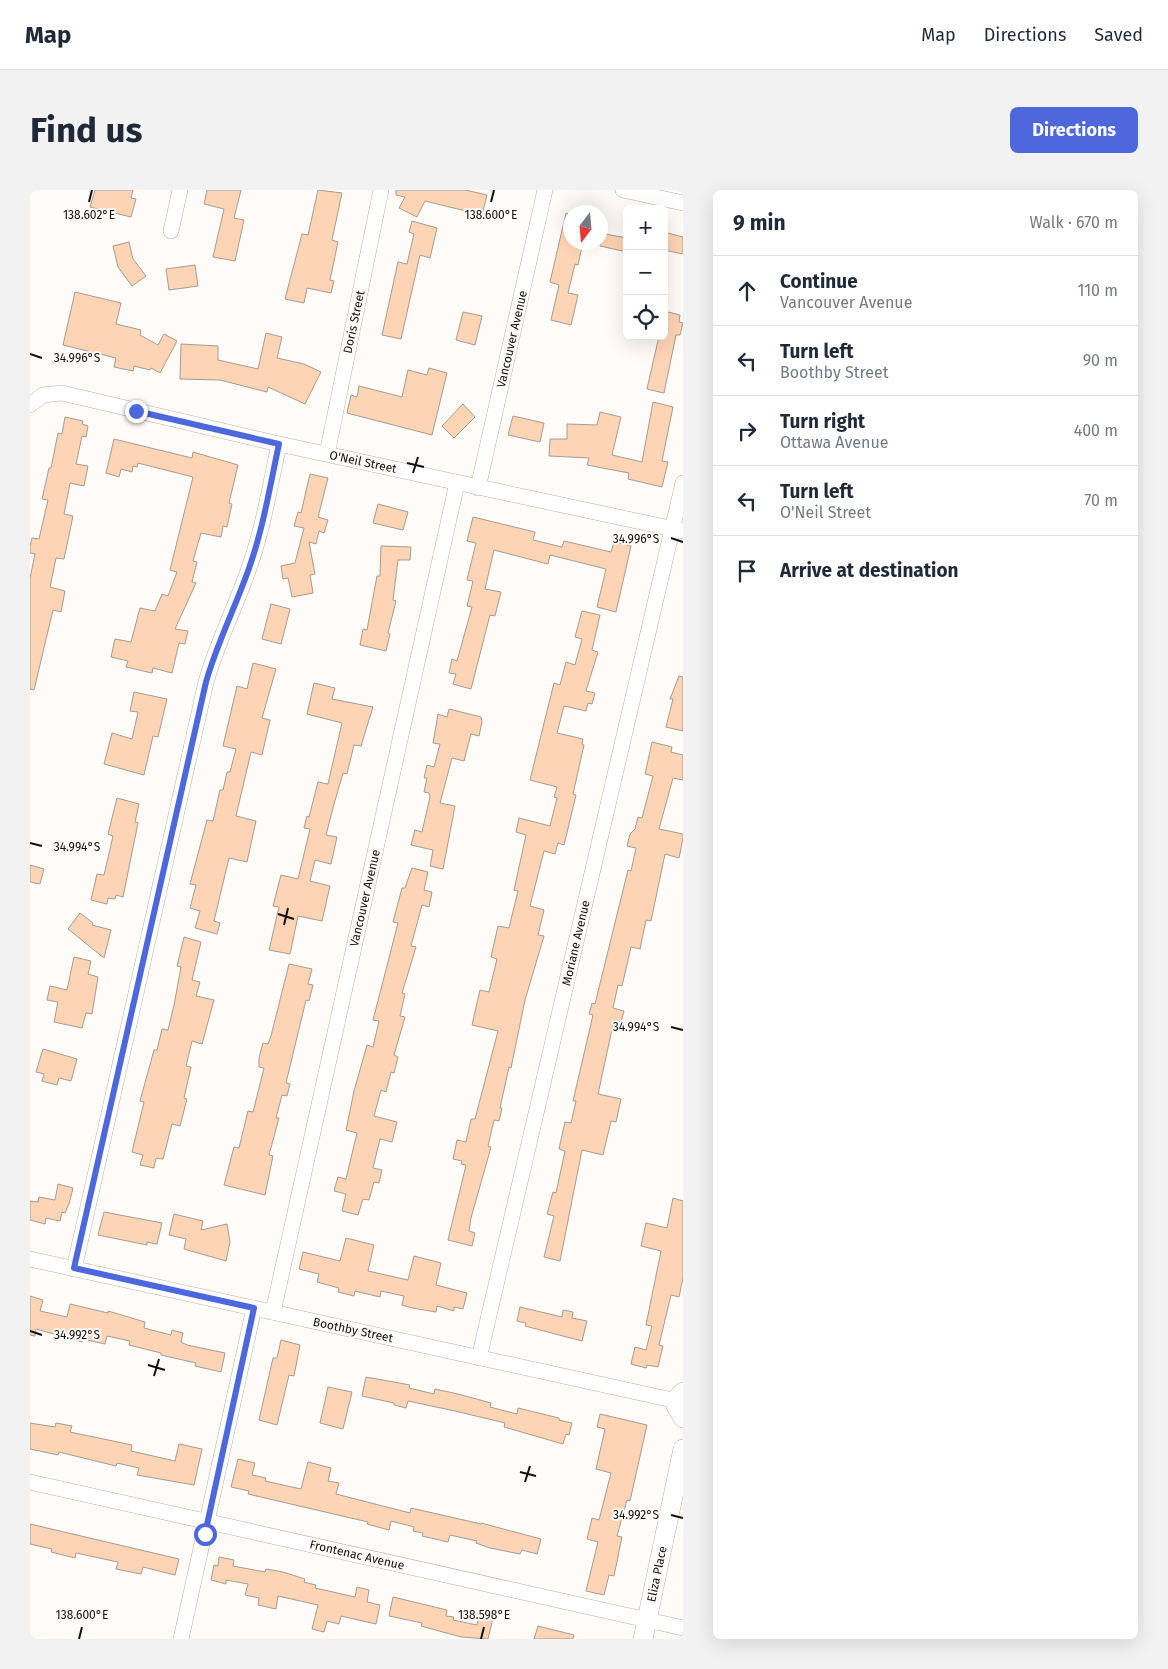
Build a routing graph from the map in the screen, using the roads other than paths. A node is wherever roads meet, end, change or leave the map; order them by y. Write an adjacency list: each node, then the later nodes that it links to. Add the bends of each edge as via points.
1 (180, 190): 6 (street)
2 (381, 190): 9 (street, Doris Street)
3 (545, 190): 12 (street, Vancouver Avenue)
4 (623, 190): 5 (street)
5 (683, 203)
6 (171, 231)
7 (30, 405): 8 (street, O'Neil Street, via 43,395 62,393)
8 (279, 444): 9 (street, O'Neil Street); 15 (street, via 257,543 206,682)
9 (327, 454): 11 (street, O'Neil Street)
10 (683, 482): 13 (street, Moriane Avenue)
11 (457, 483): 12 (street, O'Neil Street); 17 (street, Vancouver Avenue)
12 (478, 488): 13 (street, O'Neil Street)
13 (678, 530): 18 (street, Moriane Avenue)
14 (30, 1259): 15 (street, Boothby Street)
15 (74, 1268): 16 (street, Boothby Street)
16 (254, 1308): 17 (street, Boothby Street); 22 (street)
17 (273, 1312): 18 (street, Boothby Street)
18 (479, 1358): 19 (street, Boothby Street)
19 (681, 1404)
20 (683, 1449): 23 (street, Eliza Place)
21 (30, 1482): 22 (street, Frontenac Avenue)
22 (208, 1522): 23 (street, Frontenac Avenue); 25 (street)
23 (647, 1620): 24 (street, Frontenac Avenue); 26 (street, Eliza Place)
24 (683, 1628)
25 (182, 1639)
26 (643, 1639)

